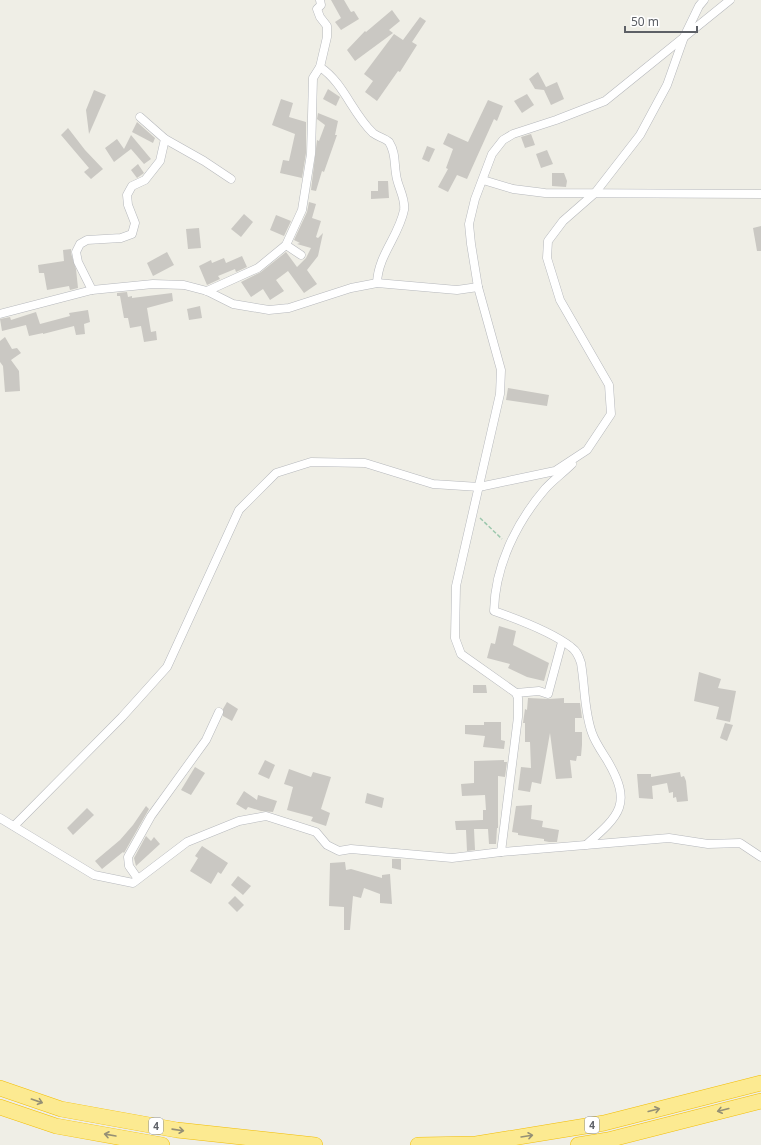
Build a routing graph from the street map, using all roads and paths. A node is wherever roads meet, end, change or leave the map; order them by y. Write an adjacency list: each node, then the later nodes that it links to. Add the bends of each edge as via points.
1 (320, 0): 5 (street, via 321,5 317,9 327,26 327,37)
2 (704, 0): 4 (street)
3 (730, 0): 4 (street)
4 (684, 37): 9 (street, via 605,101 513,134 503,140 492,154); 10 (street, via 667,85 640,135)
5 (320, 67): 12 (street, via 313,78 311,154 302,210); 14 (street, via 331,74 374,134 388,141 395,158 396,175 404,207 402,220 391,239 378,272)
6 (140, 117): 7 (street)
7 (165, 139): 8 (street); 16 (street, via 160,161 146,180 132,186 127,195 135,223 132,234 121,238 87,240 80,244 76,252 78,262)
8 (231, 179)
9 (483, 180): 10 (street, via 506,188 538,192); 15 (street, via 469,224)
10 (595, 193): 11 (street); 19 (street, via 563,221 548,241 546,258 560,300 609,385 611,414)
11 (761, 194)
12 (286, 245): 13 (street); 17 (street, via 258,268)
13 (301, 255)
14 (377, 283): 15 (street, via 457,290); 17 (street, via 350,288 289,308 270,310 233,304)
15 (478, 287): 20 (street, via 501,370 500,394)
16 (92, 290): 17 (street, via 153,284 184,285); 18 (street)
17 (206, 291)
18 (0, 314)
19 (587, 450): 20 (street, via 554,471); 22 (street, via 545,490 514,534)
20 (479, 487): 21 (street); 27 (street, via 433,484 365,463 311,462 276,473 239,510 167,666 122,717)
21 (474, 512): 22 (path); 24 (street, via 456,586 455,638 461,654)
22 (509, 546): 23 (street, via 497,580 494,611 523,622)
23 (562, 642): 24 (street, via 548,694 539,691); 28 (street, via 578,654 592,734 616,776 620,792 619,811 612,822)
24 (516, 693): 29 (street, via 518,717)
25 (219, 712): 31 (street, via 206,740 151,816 128,857 129,866)
26 (0, 818): 27 (street)
27 (14, 826): 31 (street, via 94,875 133,883)
28 (586, 845): 29 (street); 30 (street, via 670,838 708,844 740,843)
29 (501, 852): 31 (street, via 452,858 351,849 339,851 327,845 316,832 266,816 239,821 187,842)
30 (761, 857)
31 (138, 879)
32 (761, 1083): 38 (highway, 4, one-way to 32, via 476,1144 604,1123)
33 (0, 1088): 37 (highway, 4, one-way to 37, via 61,1109 177,1130)
34 (761, 1101): 39 (highway, 4, one-way to 39, via 608,1140)
35 (0, 1106): 36 (highway, 4, one-way to 35, via 56,1126)
36 (162, 1145)
37 (315, 1145)
38 (418, 1145)
39 (578, 1145)

